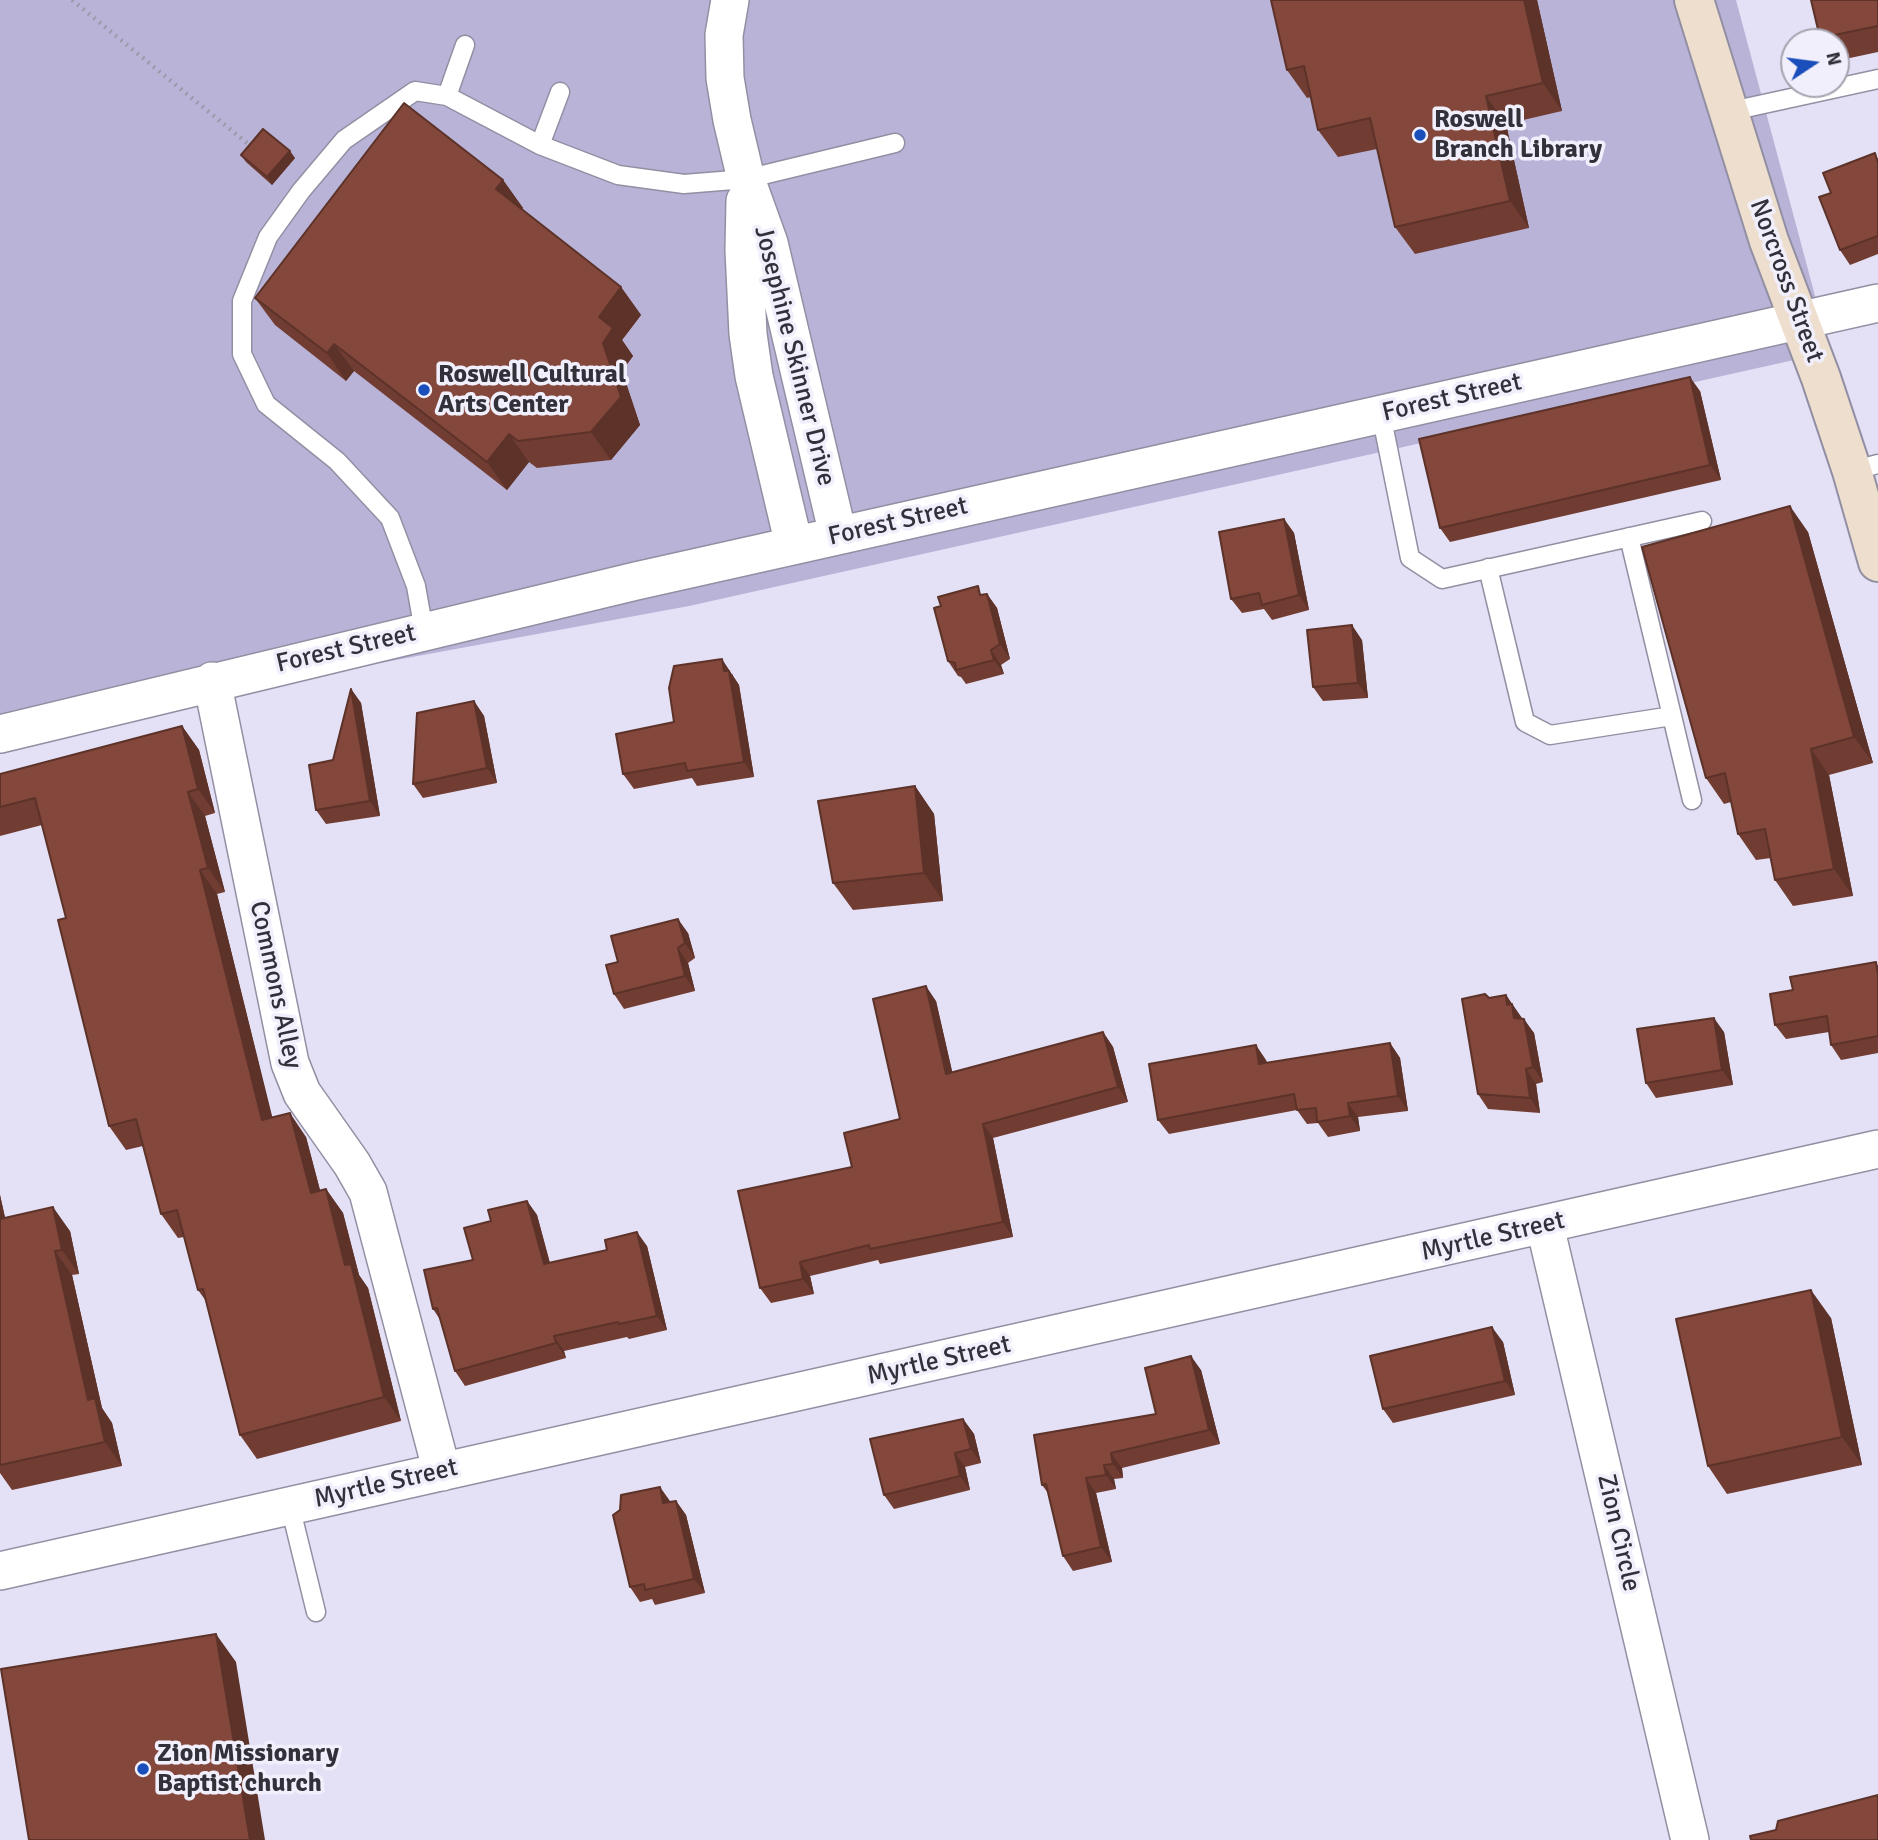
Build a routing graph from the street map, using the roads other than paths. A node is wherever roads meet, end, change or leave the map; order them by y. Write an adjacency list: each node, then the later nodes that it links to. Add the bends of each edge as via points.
1 (730, 0): 10 (street, Josephine Skinner Drive, via 724,35 725,78)
2 (1693, 0): 7 (street, Norcross Street)
3 (465, 45): 6 (lane)
4 (1878, 79): 7 (lane)
5 (560, 92): 9 (lane)
6 (447, 96): 9 (lane); 21 (lane, via 415,91 344,140 268,237 242,301 243,355 266,404 337,461 390,518 416,586)
7 (1727, 112): 12 (street, Norcross Street)
8 (895, 143): 10 (lane)
9 (540, 145): 10 (lane, via 618,175 684,184)
10 (746, 179): 16 (street, Josephine Skinner Drive, via 769,243); 18 (street, Josephine Skinner Drive, via 748,334)
11 (1878, 303): 12 (street, Forest Street)
12 (1799, 320): 13 (street, Forest Street); 14 (street, Norcross Street)
13 (1381, 414): 16 (street, Forest Street); 20 (lane, via 1410,558 1442,579)
14 (1865, 468): 19 (street, Norcross Street)
15 (1702, 521): 17 (lane)
16 (838, 535): 18 (street, Forest Street)
17 (1629, 537): 20 (lane); 23 (lane)
18 (794, 545): 21 (street, Forest Street)
19 (1878, 562)
20 (1488, 568): 23 (lane, via 1525,722 1550,735)
21 (424, 631): 22 (street, Forest Street)
22 (212, 681): 24 (street, Forest Street); 28 (street, Commons Alley, via 290,1063 302,1093 368,1192)
23 (1672, 716): 25 (lane)
24 (0, 734)
25 (1692, 800)
26 (1878, 1149): 27 (street, Myrtle Street)
27 (1545, 1226): 28 (street, Myrtle Street); 32 (street, Zion Circle)
28 (442, 1472): 29 (street, Myrtle Street)
29 (290, 1506): 30 (street, Myrtle Street); 31 (lane)
30 (0, 1571)
31 (316, 1612)
32 (1690, 1840)

